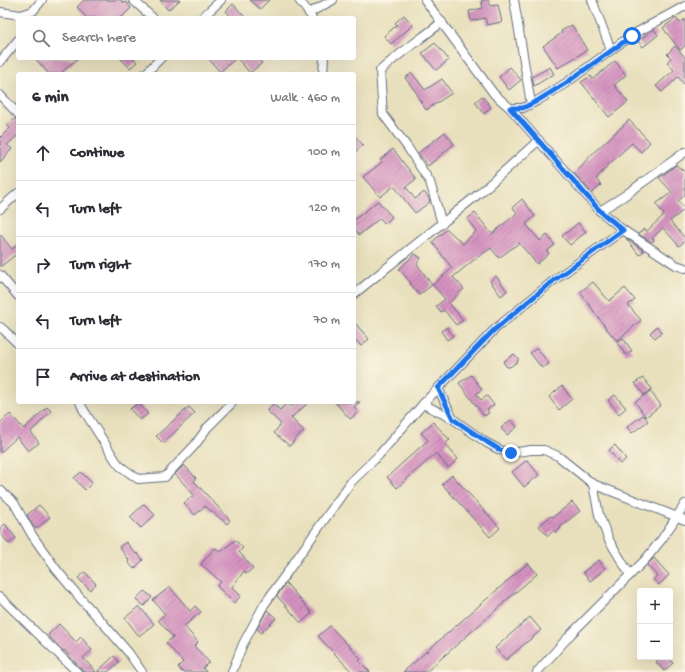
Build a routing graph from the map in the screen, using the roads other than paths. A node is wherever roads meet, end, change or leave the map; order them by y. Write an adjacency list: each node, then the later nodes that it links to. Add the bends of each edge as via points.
1 (42, 0): 10 (street, via 33,11 21,15)
2 (133, 0): 11 (street)
3 (221, 0): 12 (street)
4 (299, 0): 13 (street)
5 (333, 0): 13 (street)
6 (425, 0): 14 (street)
7 (514, 0): 23 (street)
8 (592, 0): 16 (street)
9 (685, 6): 16 (street)
10 (0, 12)
11 (151, 16)
12 (204, 16)
13 (311, 16)
14 (442, 22): 24 (street, via 494,94); 31 (street, via 380,71 383,114 430,182)
15 (16, 42): 19 (street)
16 (611, 50): 23 (street, via 566,83)
17 (159, 60): 20 (street)
18 (324, 60): 21 (street)
19 (0, 62)
20 (147, 72)
21 (323, 72)
22 (0, 95): 25 (street)
23 (531, 104): 24 (street, via 523,108)
24 (510, 108): 26 (street)
25 (16, 112)
26 (539, 140): 30 (street); 31 (street)
27 (685, 152): 30 (street)
28 (16, 195): 29 (street)
29 (1, 206)
30 (600, 211): 32 (street)
31 (442, 224): 35 (street)
32 (623, 230): 33 (street, via 676,266); 39 (street, via 553,281 494,330)
33 (685, 268)
34 (0, 275): 36 (street)
35 (356, 292)
36 (16, 294)
37 (0, 328): 38 (street)
38 (16, 342)
39 (438, 388): 42 (street); 43 (street)
40 (84, 404): 41 (street, via 116,461 138,479 166,477)
41 (231, 404)
42 (423, 404): 43 (street); 53 (street, via 379,455 351,482 264,605 243,644)
43 (453, 419): 44 (street, via 500,450 511,453 544,450 558,456)
44 (593, 484): 47 (street); 49 (street, via 609,540)
45 (0, 490): 52 (street, via 14,503 56,569 128,652)
46 (685, 504): 47 (street)
47 (676, 517): 48 (street); 49 (street, via 662,539)
48 (685, 520)
49 (630, 575): 54 (street)
50 (0, 597): 51 (street)
51 (77, 672)
52 (142, 672)
53 (232, 672)
54 (537, 672)

